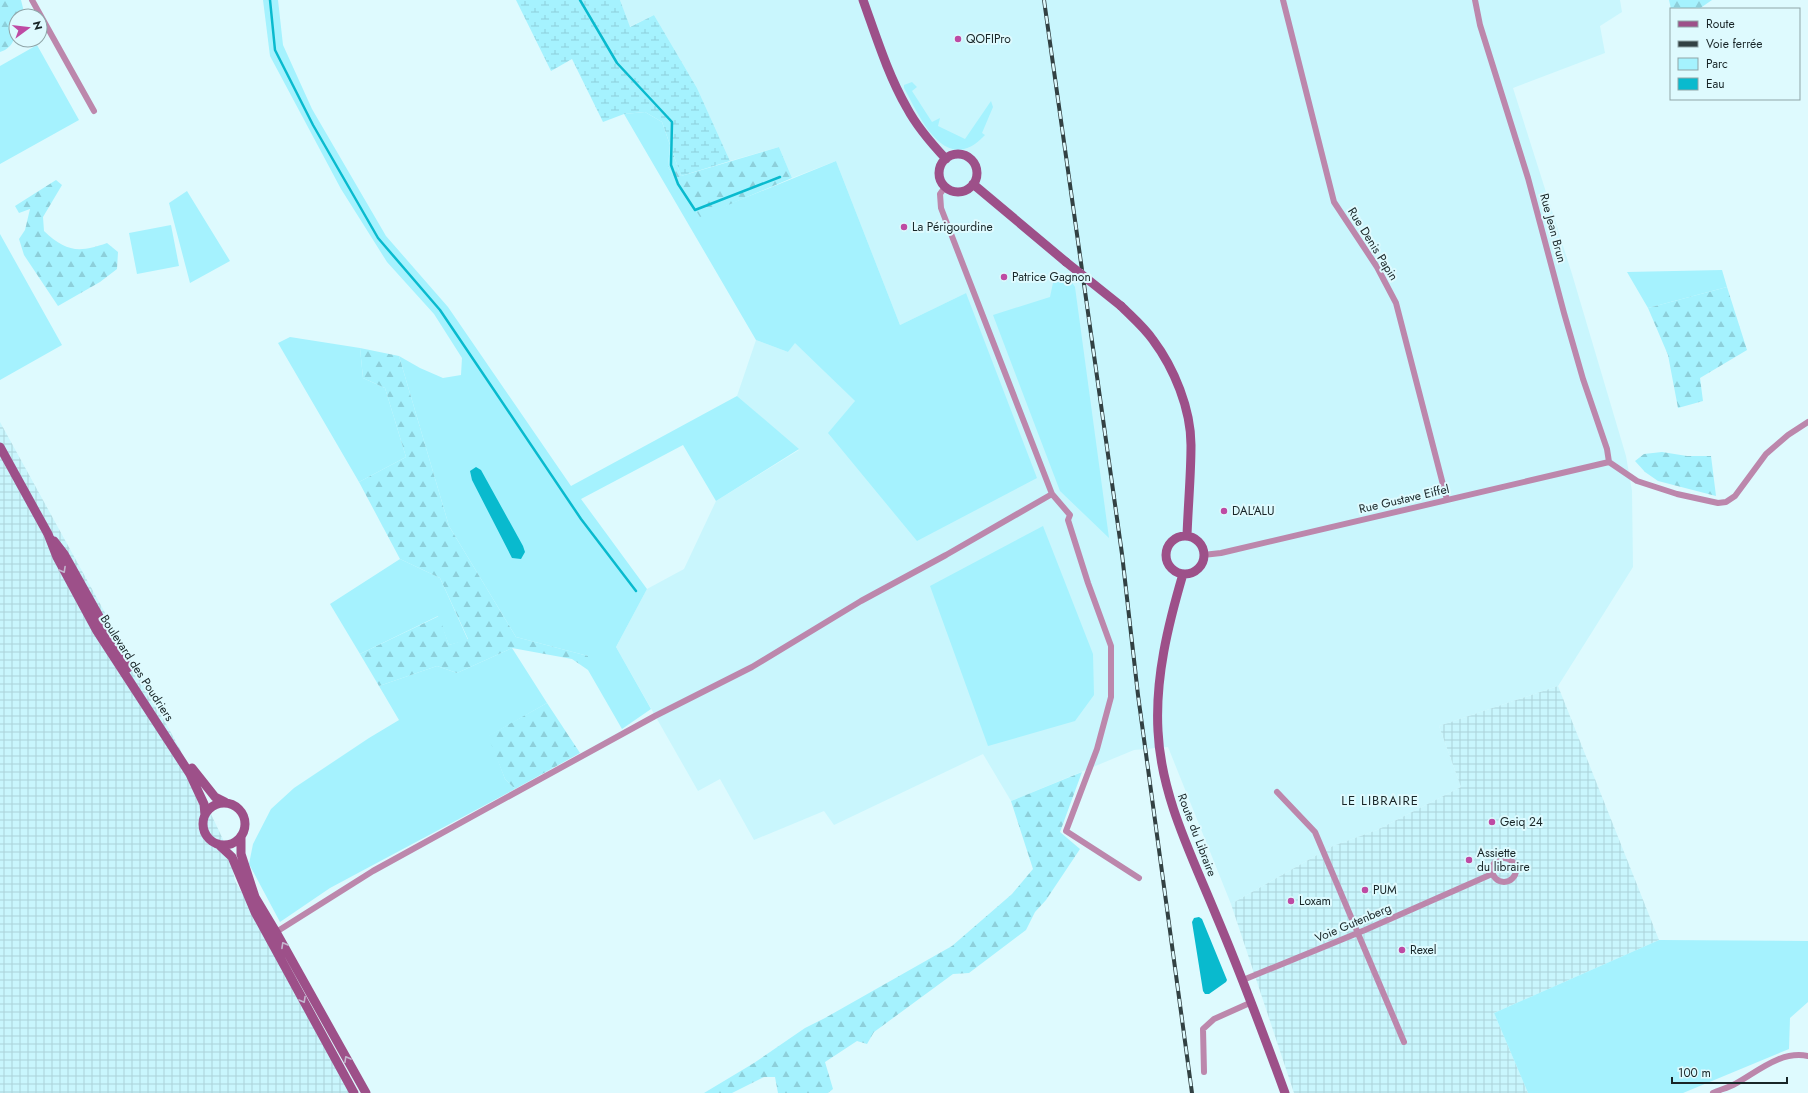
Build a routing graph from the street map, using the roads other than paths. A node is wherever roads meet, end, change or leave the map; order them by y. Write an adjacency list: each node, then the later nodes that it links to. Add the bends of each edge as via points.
1 (32, 0): 5 (street)
2 (862, 0): 6 (main road, via 906,108)
3 (1283, 0): 13 (street, Rue Denis Papin, via 1334,202 1377,267 1396,303)
4 (1475, 0): 11 (street, Rue Jean Brun, via 1480,25 1528,178 1568,327 1607,449)
5 (94, 112)
6 (946, 159): 7 (main road, via 957,154 969,158 976,167 976,179); 8 (main road, via 940,169)
7 (973, 184): 8 (main road, via 957,192); 15 (main road, bridge, via 1121,306 1152,339 1169,365 1188,418 1191,444)
8 (945, 187): 12 (street, via 940,194 941,208)
9 (1808, 422): 11 (street, via 1766,454 1735,496 1726,502 1718,503 1677,494 1637,481)
10 (0, 447): 14 (main road, Boulevard des Poudriers)
11 (1608, 462): 13 (street, Rue Gustave Eiffel)
12 (1052, 494): 24 (street, via 1070,515 1068,520 1111,646 1111,697 1097,749 1066,831); 25 (street, via 861,601 752,667 655,716 374,871)
13 (1447, 500): 16 (street, Rue Gustave Eiffel, via 1221,553)
14 (48, 534): 19 (main road, Boulevard des Poudriers, via 64,554 124,661 184,757 215,797); 20 (main road, Boulevard des Poudriers, one-way to 20, via 57,557 97,631 190,774 204,804)
15 (1187, 536): 16 (main road, via 1197,541); 17 (main road, via 1170,543 1166,554 1172,569)
16 (1203, 555): 17 (main road, via 1199,567)
17 (1183, 574): 28 (main road, Route du Libraire, via 1159,683 1160,751 1175,815)
18 (1277, 792): 26 (street, via 1315,832)
19 (225, 802): 20 (main road, via 213,806); 21 (main road, via 240,809 244,816 246,824)
20 (205, 815): 22 (main road, via 204,832)
21 (241, 836): 22 (main road, via 232,844); 25 (main road, via 241,854 250,884)
22 (218, 844): 27 (main road, via 232,857)
23 (1492, 874): 23 (street, via 1496,880 1508,882 1514,876 1515,868 1510,860 1501,858 1492,866); 26 (street, Voie Gutenberg)
24 (1139, 878)
25 (276, 932): 27 (street); 34 (main road, one-way to 25)
26 (1358, 933): 28 (street, Voie Gutenberg); 30 (street)
27 (268, 937): 33 (main road, one-way to 33)
28 (1243, 980): 29 (main road, Route du Libraire)
29 (1252, 1002): 32 (street, via 1214,1019 1203,1029); 35 (main road, Route du Libraire)
30 (1404, 1042)
31 (1808, 1056): 36 (street, via 1789,1056)
32 (1204, 1072)
33 (354, 1093)
34 (366, 1093)
35 (1285, 1093)
36 (1713, 1093)

